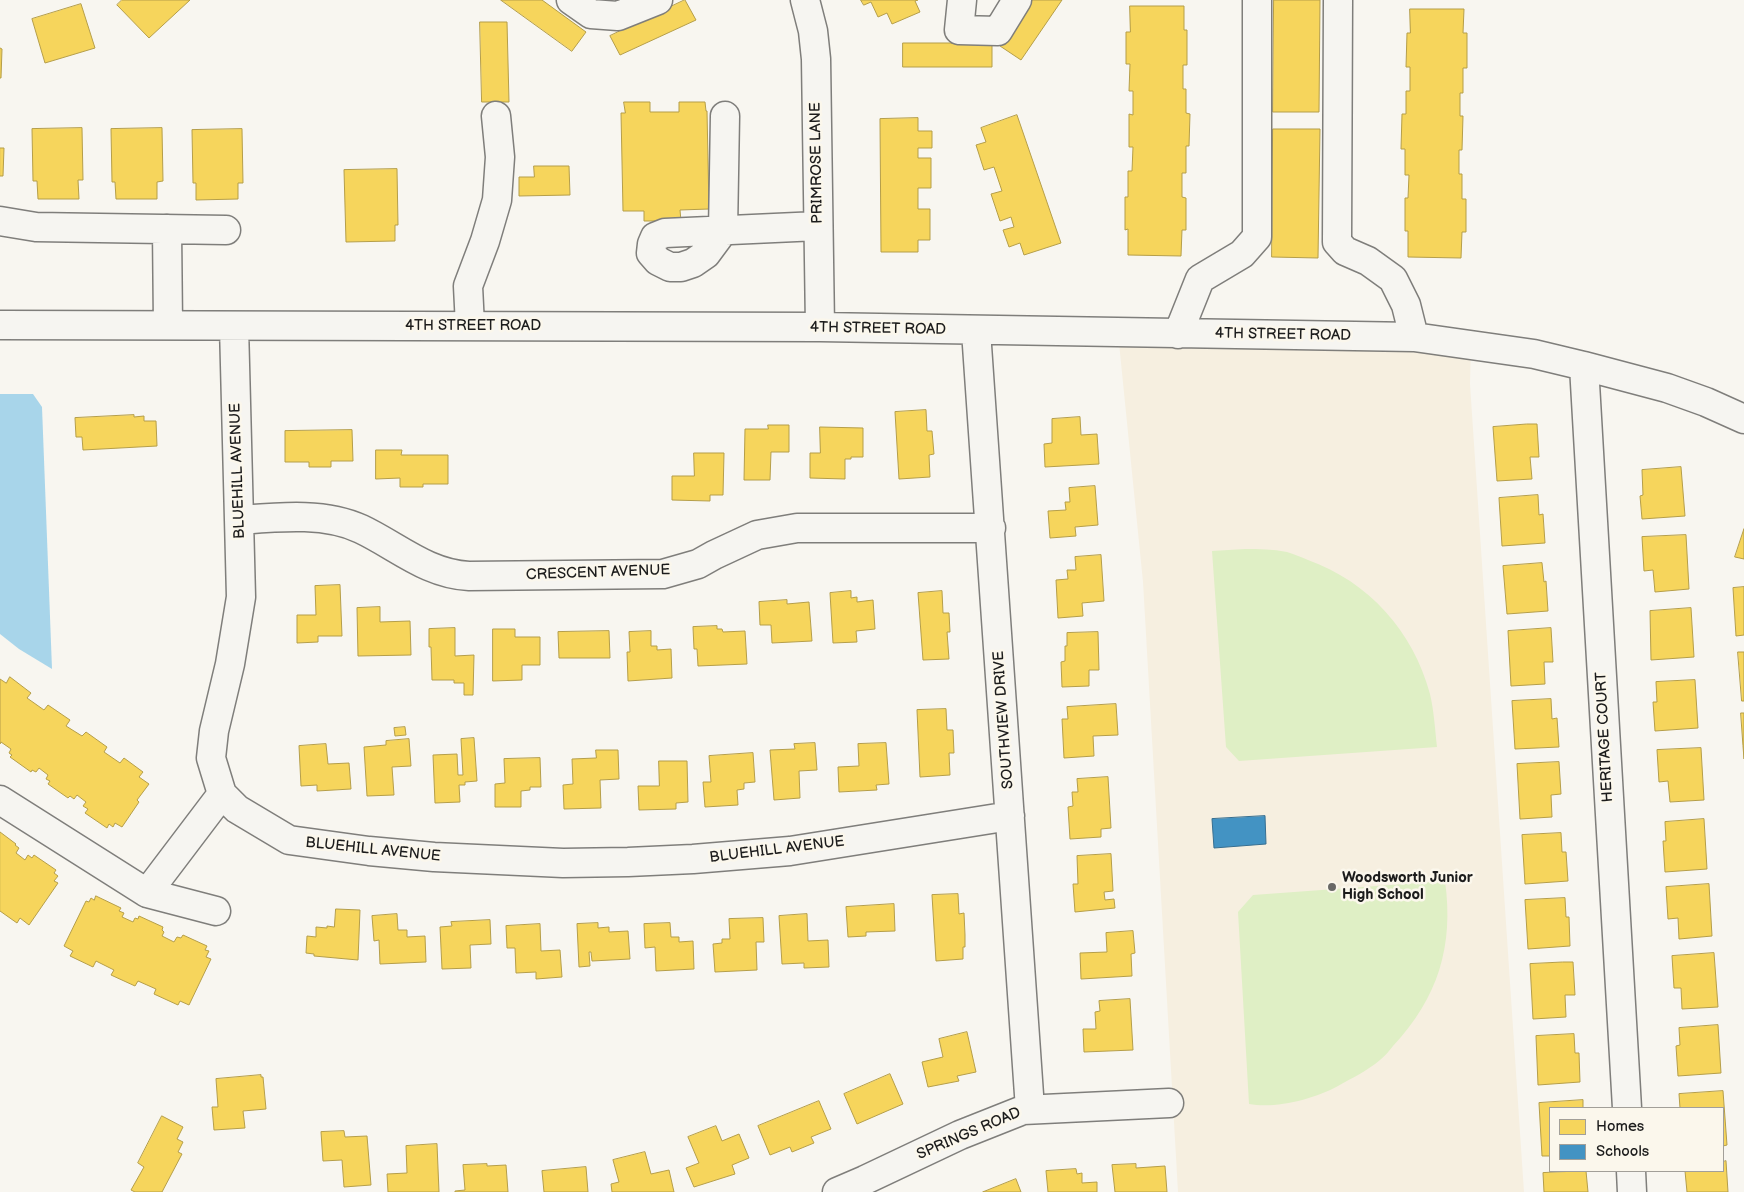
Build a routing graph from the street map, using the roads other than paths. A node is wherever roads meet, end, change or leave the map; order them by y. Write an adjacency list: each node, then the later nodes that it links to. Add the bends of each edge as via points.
1 (571, 0): 2 (street, via 591,14 618,16)
2 (658, 0)
3 (805, 0): 11 (street, PRIMROSE LANE, via 816,59)
4 (962, 0): 5 (street, via 959,30 998,30)
5 (1017, 0)
6 (1257, 0): 20 (street, via 1257,237 1242,254 1200,279)
7 (1338, 0): 21 (street, via 1337,242 1345,251 1368,261 1393,278 1406,305)
8 (496, 116): 17 (street, via 500,157 497,200 468,286)
9 (725, 116): 11 (street, via 724,231)
10 (0, 221): 12 (street, via 36,227)
11 (818, 226): 18 (street, PRIMROSE LANE)
12 (167, 229): 13 (street); 15 (street)
13 (226, 230)
14 (0, 326): 15 (street, 4TH STREET ROAD)
15 (168, 326): 16 (street, 4TH STREET ROAD)
16 (234, 326): 17 (street, 4TH STREET ROAD); 24 (street, BLUEHILL AVENUE)
17 (470, 326): 18 (street, 4TH STREET ROAD)
18 (820, 327): 19 (street, 4TH STREET ROAD)
19 (976, 331): 20 (street, 4TH STREET ROAD); 25 (street, SOUTHVIEW DRIVE)
20 (1178, 334): 21 (street, 4TH STREET ROAD)
21 (1414, 337): 22 (street, 4TH STREET ROAD, via 1534,354)
22 (1584, 366): 23 (street, 4TH STREET ROAD, via 1666,388); 32 (street, HERITAGE COURT)
23 (1744, 419)
24 (239, 520): 25 (street, CRESCENT AVENUE, via 293,516 338,521 360,528 433,569 469,576 663,574 698,564 757,535 798,528); 26 (street, BLUEHILL AVENUE, via 241,597 211,758)
25 (991, 528): 28 (street, SOUTHVIEW DRIVE)
26 (222, 794): 28 (street, BLUEHILL AVENUE, via 237,809 290,840 410,855 531,862 620,862 790,851); 29 (street)
27 (0, 800): 29 (street)
28 (1010, 816): 33 (street, SOUTHVIEW DRIVE)
29 (147, 893): 30 (street)
30 (216, 911)
31 (1169, 1103): 33 (street, SPRINGS ROAD)
32 (1627, 1107)
33 (1030, 1109): 35 (street, SPRINGS ROAD, via 960,1135)
34 (1631, 1172): 36 (street)
35 (837, 1192)
36 (1632, 1192)

